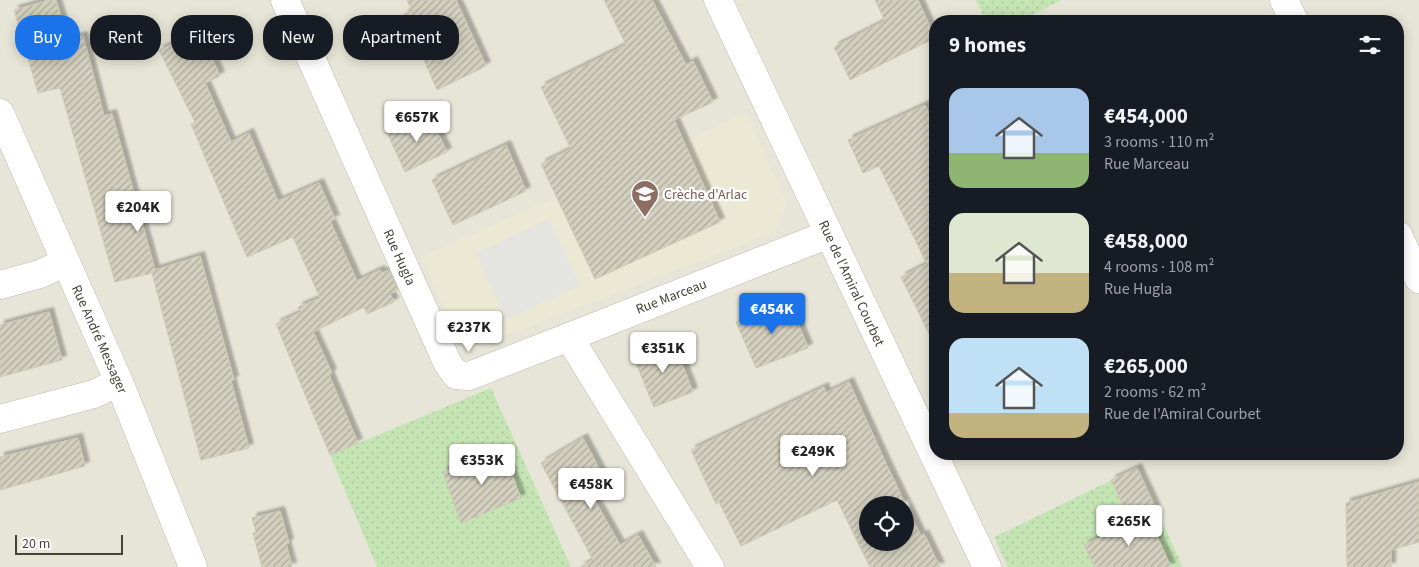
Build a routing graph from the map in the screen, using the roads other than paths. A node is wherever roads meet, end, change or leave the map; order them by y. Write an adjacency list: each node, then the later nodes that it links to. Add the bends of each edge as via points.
1 (285, 0): 11 (street, Rue Hugla, via 443,353 456,375 469,376)
2 (718, 0): 6 (street, Rue de l'Amiral Courbet)
3 (1284, 0): 4 (street)
4 (1291, 15)
5 (0, 113): 8 (street, Rue André Messager)
6 (829, 234): 11 (street, Rue Marceau); 14 (street, Rue de l'Amiral Courbet)
7 (1404, 248): 9 (street)
8 (66, 262): 10 (street, via 40,274); 12 (street, Rue André Messager)
9 (1419, 279)
10 (0, 285)
11 (568, 336): 17 (street)
12 (119, 382): 13 (street, via 94,394); 16 (street, Rue André Messager)
13 (0, 419)
14 (929, 445)
15 (936, 460): 18 (street, Rue de l'Amiral Courbet)
16 (193, 567)
17 (710, 567)
18 (987, 567)

